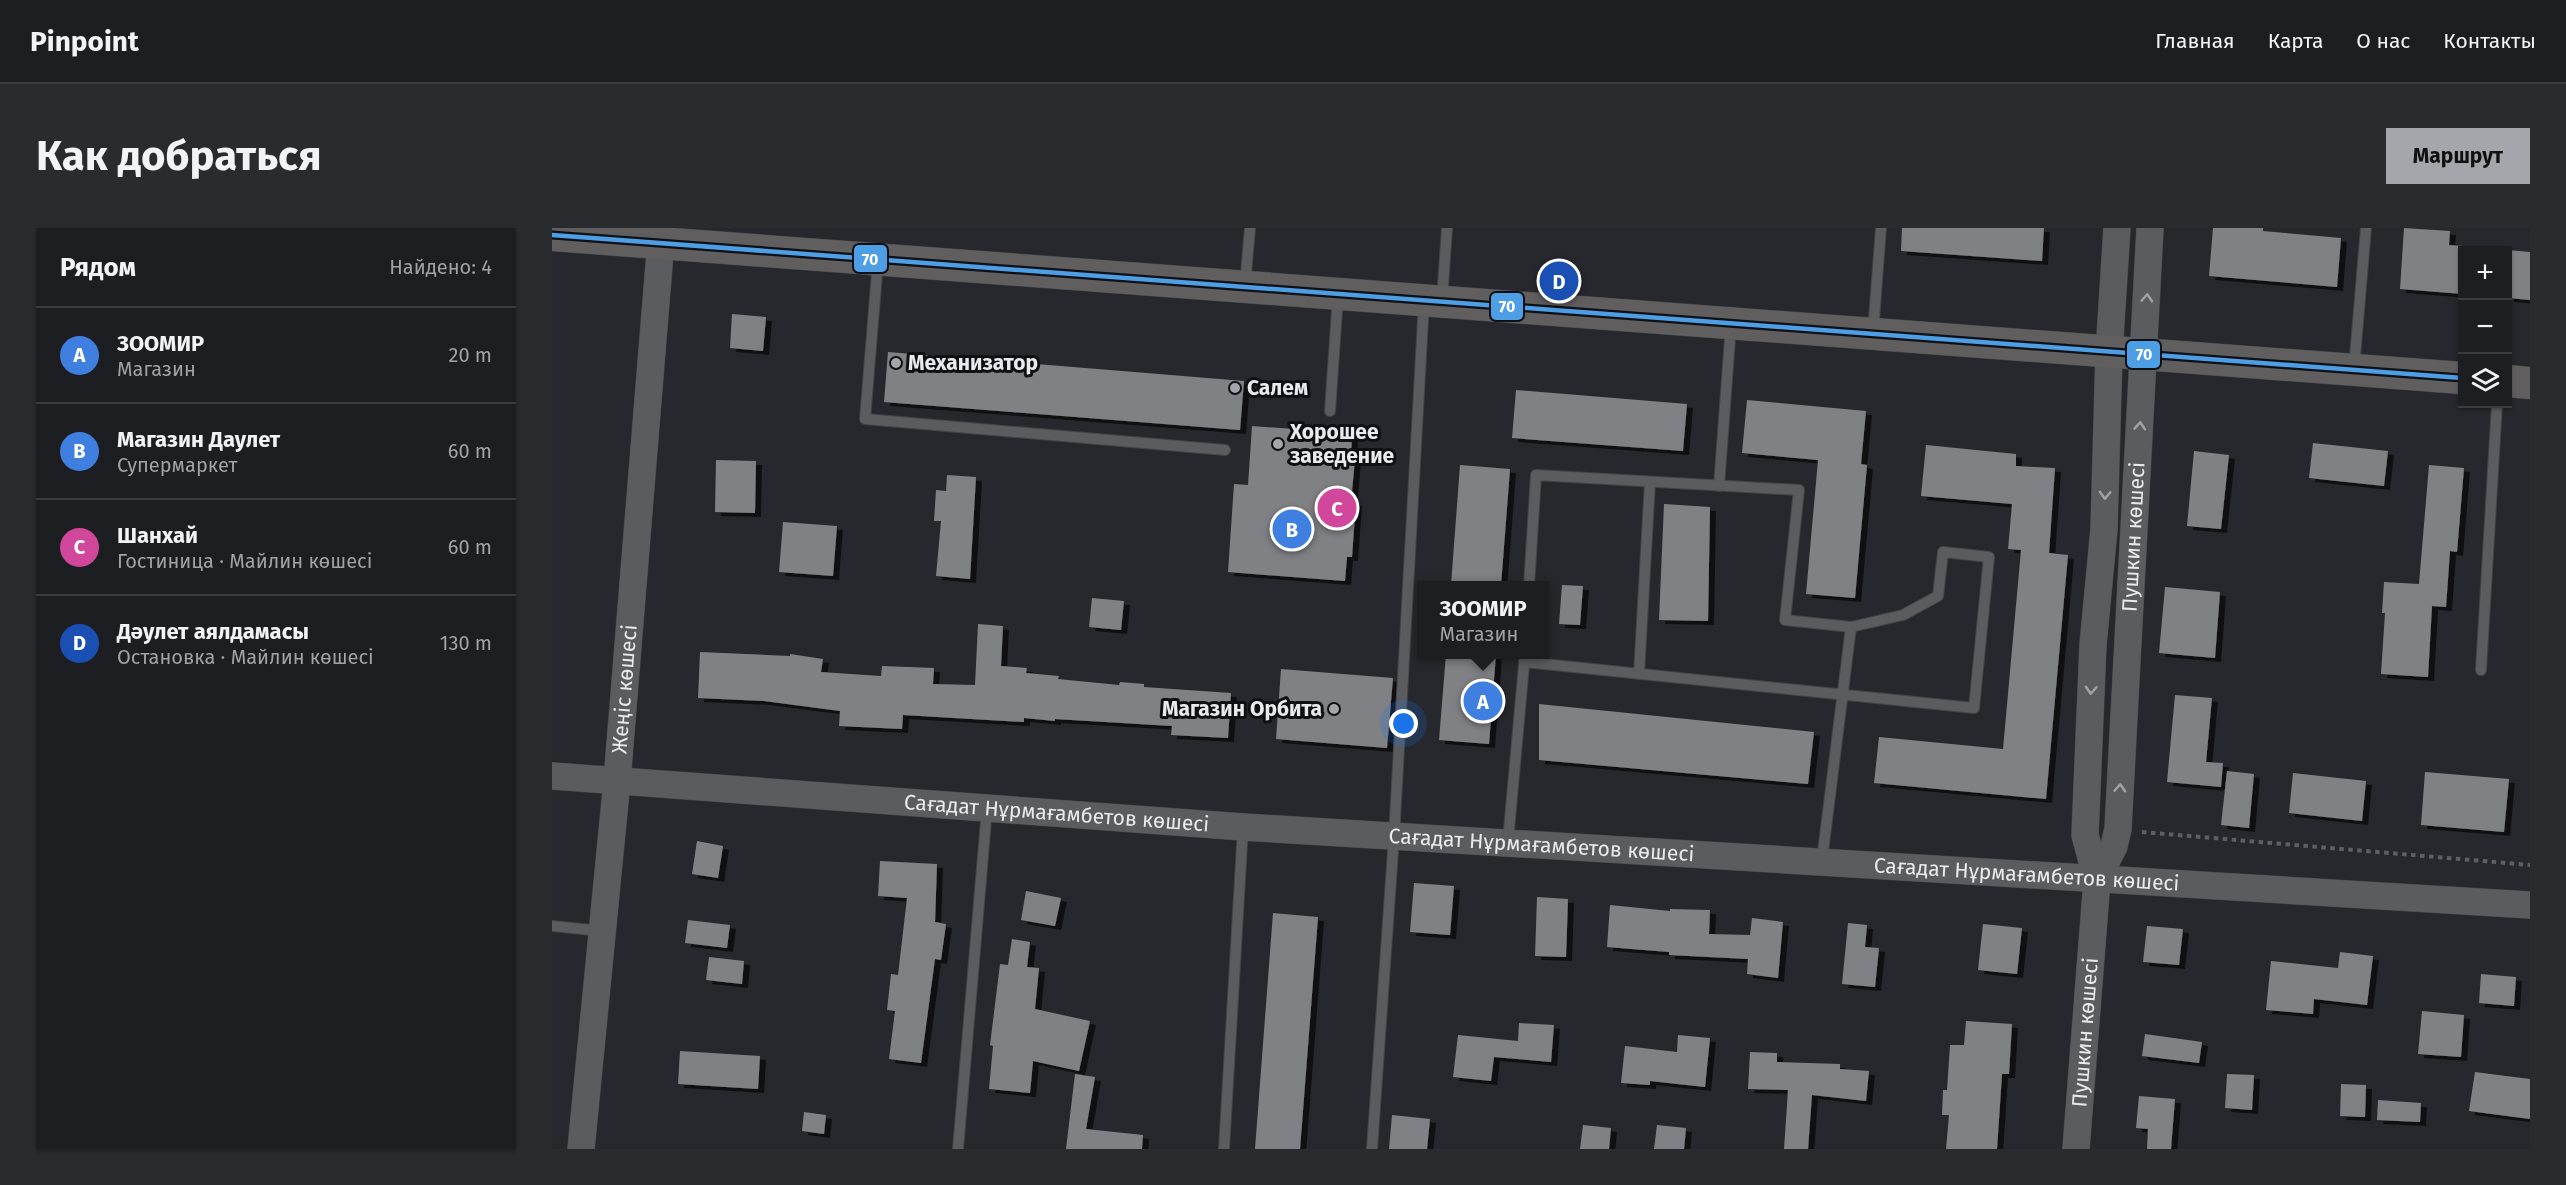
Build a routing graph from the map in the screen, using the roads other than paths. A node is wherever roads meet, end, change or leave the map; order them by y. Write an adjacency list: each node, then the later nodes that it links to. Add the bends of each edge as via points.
1 (1250, 228): 10 (lane)
2 (1448, 228): 12 (lane)
3 (1881, 228): 14 (lane)
4 (2117, 228): 15 (street, Пушкин көшесі)
5 (2150, 228): 16 (street, Пушкин көшесі, one-way to 5)
6 (2367, 228): 17 (lane)
7 (552, 235): 8 (main road)
8 (661, 236): 9 (main road); 34 (street, Жеңіс көшесі)
9 (878, 261): 10 (main road); 23 (lane, via 865,419)
10 (1245, 288): 11 (main road)
11 (1338, 296): 12 (main road); 22 (lane)
12 (1433, 303): 13 (main road); 37 (lane)
13 (1731, 325): 14 (main road); 25 (lane)
14 (1873, 336): 15 (main road)
15 (2109, 353): 16 (main road); 40 (street, Пушкин көшесі, one-way to 40, via 2104,529 2093,645 2085,835)
16 (2144, 356): 17 (main road); 40 (street, Пушкин көшесі, one-way to 16, via 2116,838)
17 (2354, 372): 18 (main road)
18 (2458, 378)
19 (2512, 381): 20 (main road)
20 (2530, 383)
21 (2497, 408): 30 (lane)
22 (1330, 411)
23 (1225, 450)
24 (1650, 482): 25 (lane); 26 (lane, via 1536,475); 31 (lane)
25 (1719, 486): 27 (lane, via 1799,490 1785,620)
26 (1529, 581)
27 (1851, 627): 32 (lane); 32 (lane, via 1903,615 1938,596 1943,552 1989,557 1974,708)
28 (1525, 659): 38 (lane)
29 (1532, 659): 31 (lane)
30 (2481, 670)
31 (1639, 674): 32 (lane)
32 (1843, 695): 39 (lane)
33 (552, 776): 34 (street, Сағадат Нұрмағамбетов көшесі)
34 (617, 781): 35 (street, Сағадат Нұрмағамбетов көшесі); 43 (street, Жеңіс көшесі)
35 (987, 808): 36 (street, Сағадат Нұрмағамбетов көшесі); 45 (lane)
36 (1243, 827): 37 (street, Сағадат Нұрмағамбетов көшесі); 46 (lane)
37 (1394, 837): 38 (street, Сағадат Нұрмағамбетов көшесі); 47 (lane)
38 (1508, 842): 39 (street, Сағадат Нұрмағамбетов көшесі)
39 (1822, 861): 40 (street, Сағадат Нұрмағамбетов көшесі)
40 (2097, 880): 41 (street, Сағадат Нұрмағамбетов көшесі); 48 (street, Пушкин көшесі)
41 (2530, 905)
42 (552, 926): 43 (lane)
43 (602, 931): 44 (street, Жеңіс көшесі)
44 (581, 1149)
45 (958, 1149)
46 (1224, 1149)
47 (1372, 1149)
48 (2076, 1149)

